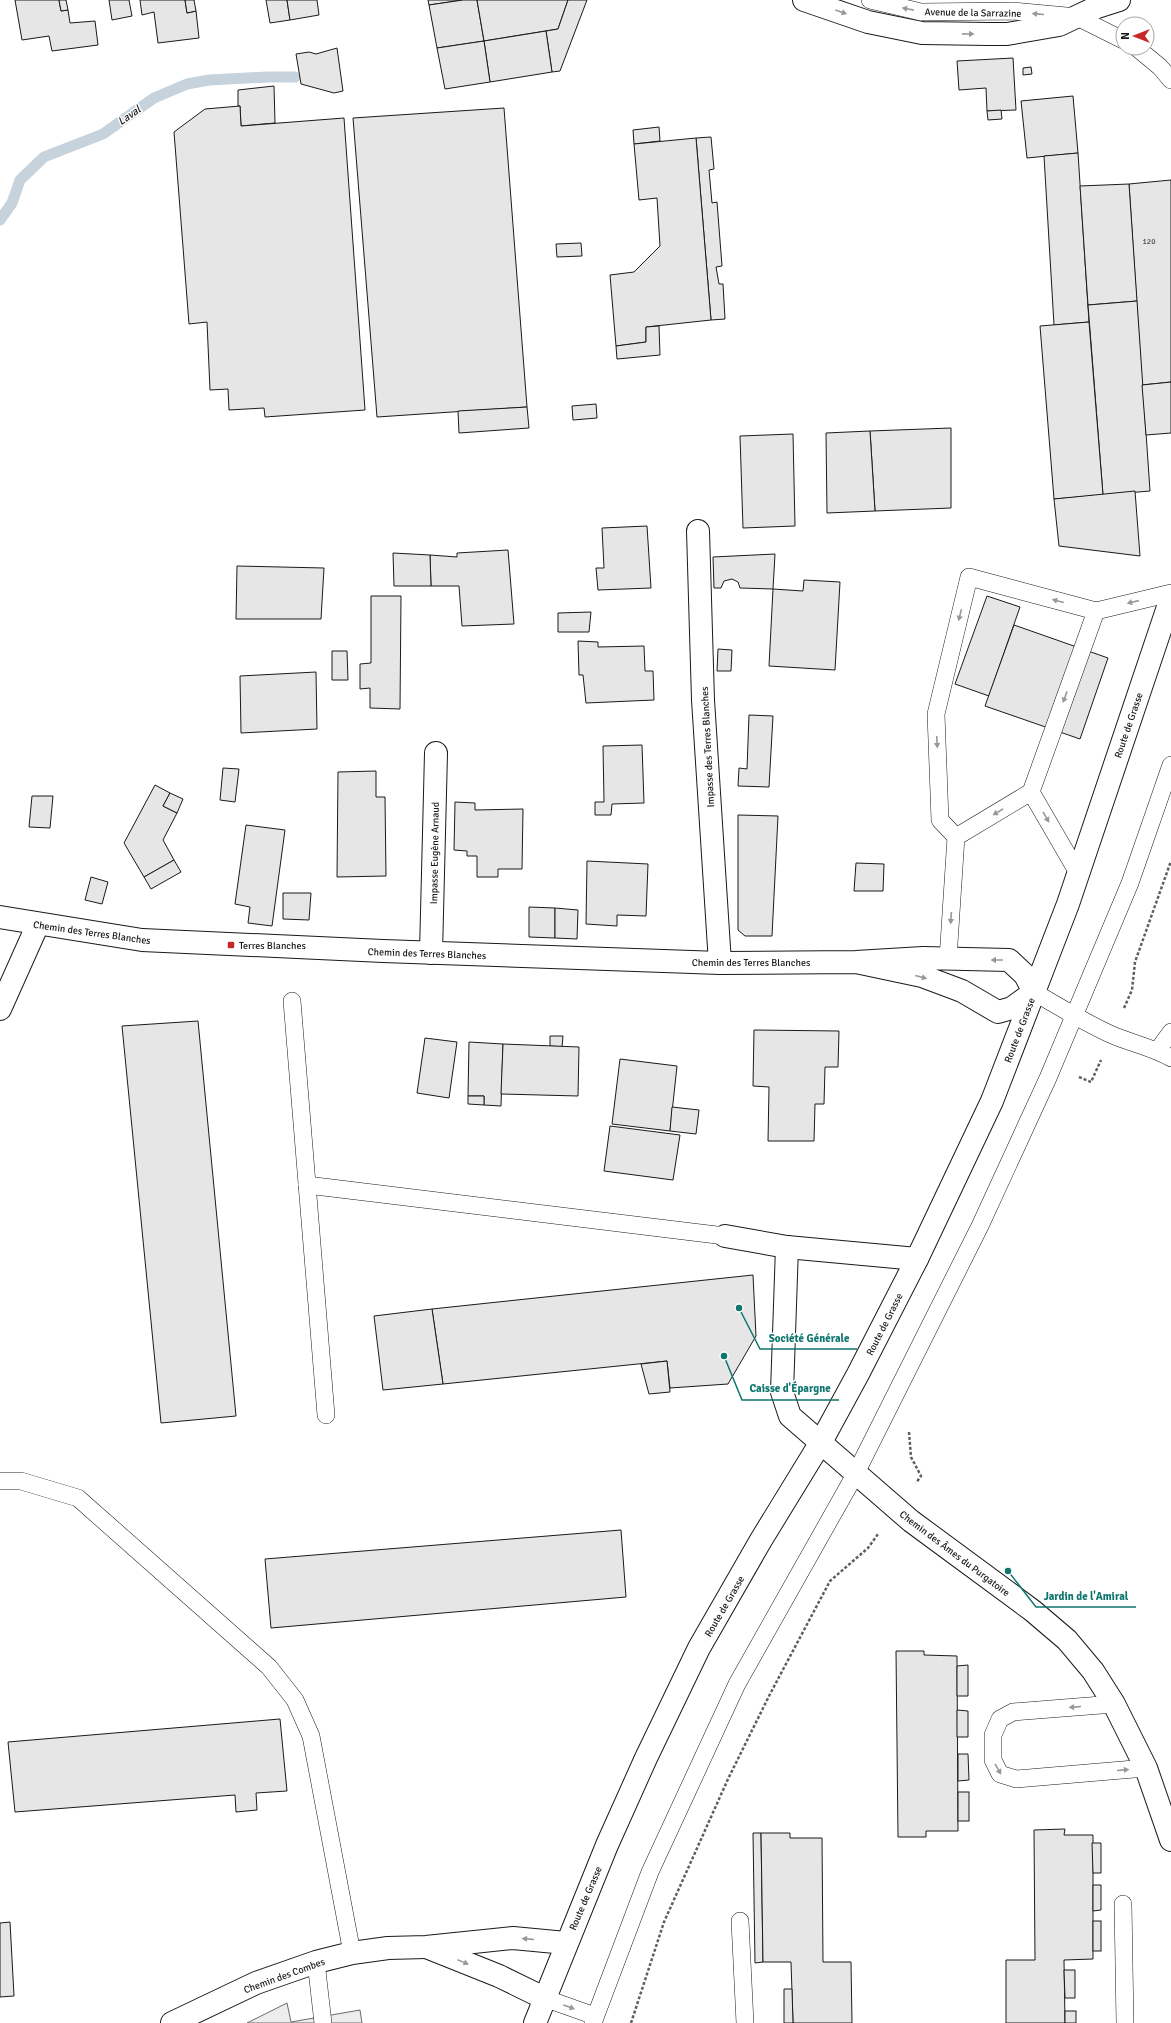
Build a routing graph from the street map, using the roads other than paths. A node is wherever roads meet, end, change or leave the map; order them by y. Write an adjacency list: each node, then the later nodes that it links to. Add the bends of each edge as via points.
1 (804, 0): 4 (street, Avenue de la Sarrazine, one-way to 4, via 868,22 922,33 1007,34 1059,25)
2 (870, 0): 4 (lane, Avenue de la Sarrazine, one-way to 2, via 1013,11 921,12)
3 (1119, 0): 4 (street, Avenue de la Sarrazine)
4 (1076, 17): 5 (lane, Avenue de la Sarrazine)
5 (1115, 36)
6 (1147, 56): 7 (lane)
7 (1171, 80)
8 (698, 531): 22 (street, Impasse des Terres Blanches, via 703,700)
9 (1171, 593): 11 (lane, one-way to 11)
10 (1171, 598): 16 (street, Route de Grasse)
11 (1096, 611): 14 (lane, one-way to 14); 15 (lane, one-way to 15, via 969,577 936,714 940,820)
12 (436, 753): 19 (street, Impasse Eugène Arnaud)
13 (1171, 765): 26 (lane, via 1130,883)
14 (1031, 792): 15 (lane, one-way to 15); 16 (lane, one-way to 16)
15 (956, 837): 20 (lane, one-way to 20)
16 (1078, 872): 23 (street, Route de Grasse)
17 (0, 917): 18 (street, Chemin des Terres Blanches)
18 (38, 924): 19 (street, Chemin des Terres Blanches, via 142,940); 25 (street)
19 (431, 953): 22 (street, Chemin des Terres Blanches)
20 (948, 959): 21 (street, Chemin des Terres Blanches); 23 (street, Chemin des Terres Blanches, one-way to 20, via 1025,975 1009,960)
21 (856, 962): 22 (street, Chemin des Terres Blanches); 23 (street, Chemin des Terres Blanches, one-way to 23, via 922,976 962,991 998,1012 1012,1008)
22 (720, 963)
23 (1034, 992): 26 (lane); 32 (street, Route de Grasse, via 992,1101)
24 (292, 1001): 29 (lane)
25 (0, 1009)
26 (1074, 1016): 28 (lane); 35 (lane, via 980,1226)
27 (1171, 1032): 28 (lane)
28 (1165, 1054)
29 (307, 1185): 30 (lane); 33 (lane)
30 (726, 1236): 31 (street)
31 (787, 1247): 32 (street); 34 (street, Chemin des Âmes du Purgatoire, via 782,1392 790,1416)
32 (917, 1259): 34 (street, Route de Grasse)
33 (326, 1415)
34 (821, 1442): 35 (street, Chemin des Âmes du Purgatoire); 42 (street, Route de Grasse, via 761,1540 700,1648 646,1758)
35 (856, 1473): 37 (street, Chemin des Âmes du Purgatoire, via 911,1521 1033,1611 1067,1640 1093,1671); 47 (lane, via 737,1684 650,1872)
36 (0, 1481): 44 (lane, via 21,1481 78,1498 269,1667 295,1700 311,1736)
37 (1114, 1704): 38 (street, Chemin des Âmes du Purgatoire); 38 (lane, one-way to 38, via 1013,1712 1000,1718 993,1735 993,1760 1000,1774 1016,1779)
38 (1146, 1768): 39 (street, Chemin des Âmes du Purgatoire)
39 (1171, 1840)
40 (1123, 1904): 52 (lane)
41 (740, 1921): 51 (lane)
42 (566, 1943): 43 (street, Chemin des Combes, one-way to 43, via 513,1938); 46 (street, Route de Grasse)
43 (426, 1947): 44 (street, Chemin des Combes, via 388,1948); 46 (street, Chemin des Combes, one-way to 46, via 499,1976)
44 (352, 1953): 45 (street, Chemin des Combes)
45 (316, 1962): 48 (street, Chemin des Combes, via 256,1983); 49 (lane)
46 (544, 1998): 47 (lane, one-way to 47); 50 (street, Route de Grasse)
47 (594, 2020)
48 (172, 2023)
49 (323, 2023)
50 (535, 2023)
51 (745, 2023)
52 (1125, 2023)

